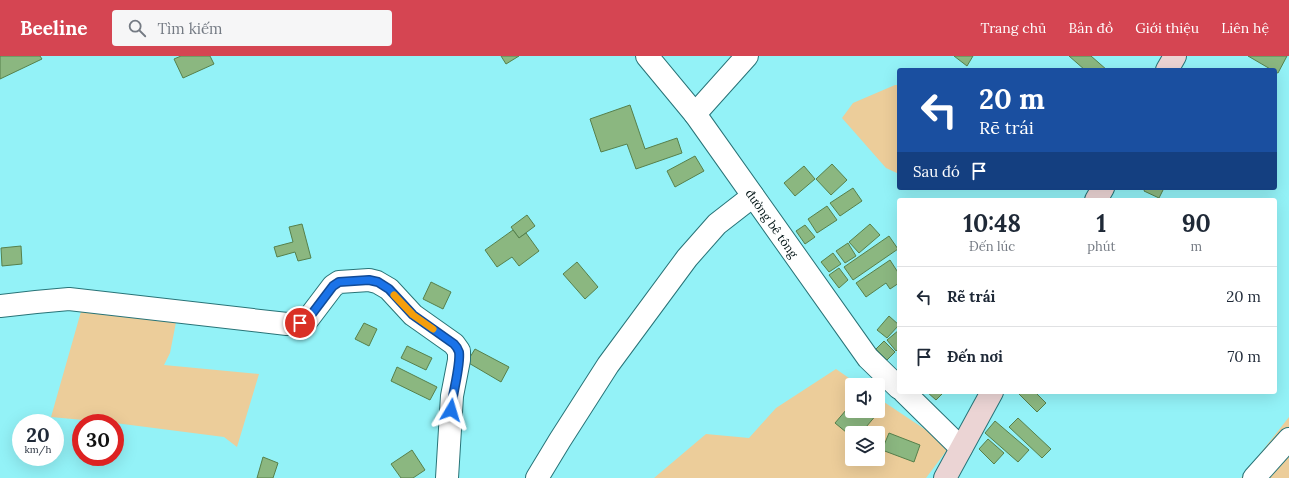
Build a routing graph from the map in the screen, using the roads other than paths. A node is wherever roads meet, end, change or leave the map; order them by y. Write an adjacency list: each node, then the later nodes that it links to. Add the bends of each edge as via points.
1 (647, 56): 5 (street, đường bê tông)
2 (748, 56): 5 (street)
3 (1175, 56): 4 (street)
4 (1168, 68)
5 (695, 114): 6 (street, đường bê tông)
6 (753, 196): 8 (street, đường bê tông, via 868,358); 15 (street, via 717,224 687,258 608,366)
7 (0, 306): 14 (street, via 69,299 287,324 300,323 308,319 333,286 339,282 378,282 389,289 413,315 454,344 459,351 452,396)
8 (897, 386)
9 (906, 394): 12 (street)
10 (991, 394): 12 (street)
11 (1289, 439): 16 (street)
12 (961, 448): 13 (street)
13 (950, 476)
14 (446, 478)
15 (537, 478)
16 (1254, 478)

